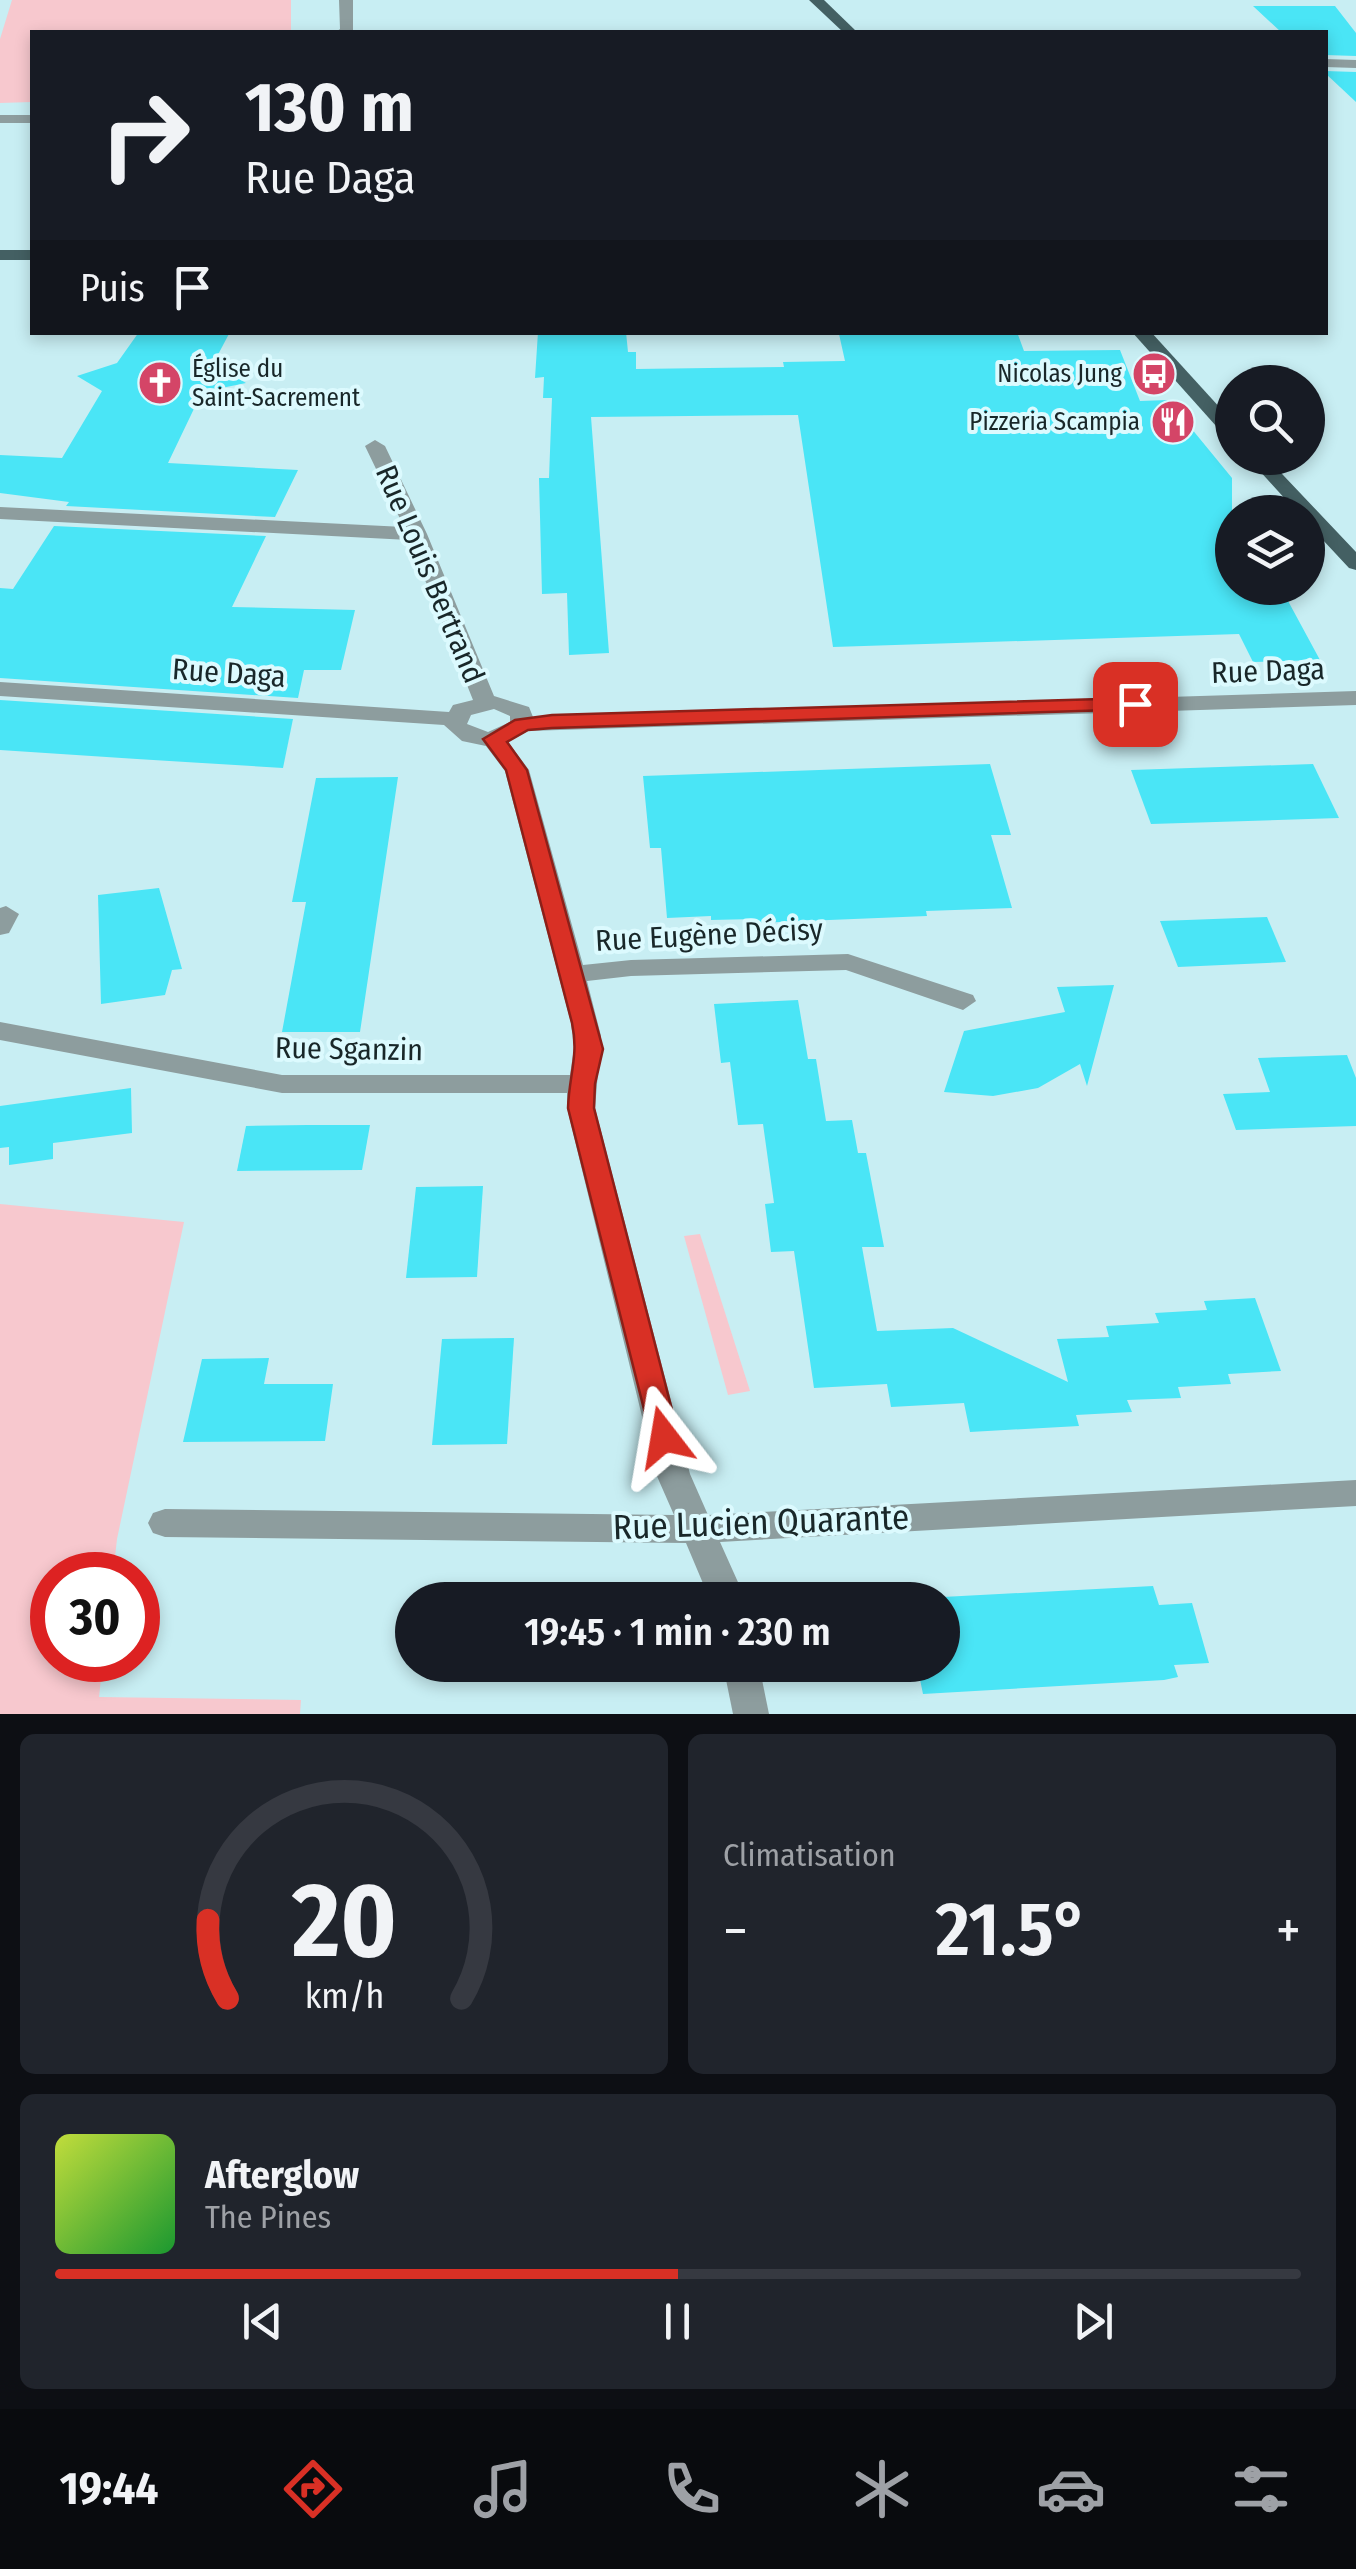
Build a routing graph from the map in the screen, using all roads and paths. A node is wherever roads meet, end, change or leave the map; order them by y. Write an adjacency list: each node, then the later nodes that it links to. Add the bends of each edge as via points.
1 (346, 0): 3 (street)
2 (816, 0): 4 (main road)
3 (347, 30)
4 (848, 30)
5 (1328, 63): 6 (street)
6 (1356, 64)
7 (30, 118): 8 (street)
8 (0, 119)
9 (0, 255): 10 (main road)
10 (30, 255)
11 (1143, 335): 12 (main road)
12 (1215, 414)
13 (375, 446): 16 (street, Rue Louis Bertrand)
14 (1273, 475): 17 (main road)
15 (0, 514): 16 (street)
16 (417, 534): 20 (street, Rue Louis Bertrand)
17 (1356, 564)
18 (0, 689): 21 (street, Rue Daga)
19 (1356, 698): 22 (street, Rue Daga)
20 (485, 702): 21 (street); 22 (street, via 516,707)
21 (454, 720): 23 (street, via 465,735)
22 (522, 724): 23 (street)
23 (494, 739): 24 (street, via 516,770)
24 (571, 974): 25 (street, Rue Eugène Décisy, via 848,962); 27 (street, via 590,1049)
25 (963, 1001)
26 (0, 1032): 27 (street, Rue Sganzin, via 282,1084)
27 (582, 1084): 30 (street, via 581,1108 673,1474)
28 (1356, 1493): 30 (street, Rue Lucien Quarante)
29 (164, 1523): 30 (street, Rue Lucien Quarante)
30 (699, 1529): 31 (street)
31 (721, 1582)
32 (744, 1682): 33 (street)
33 (751, 1714)

